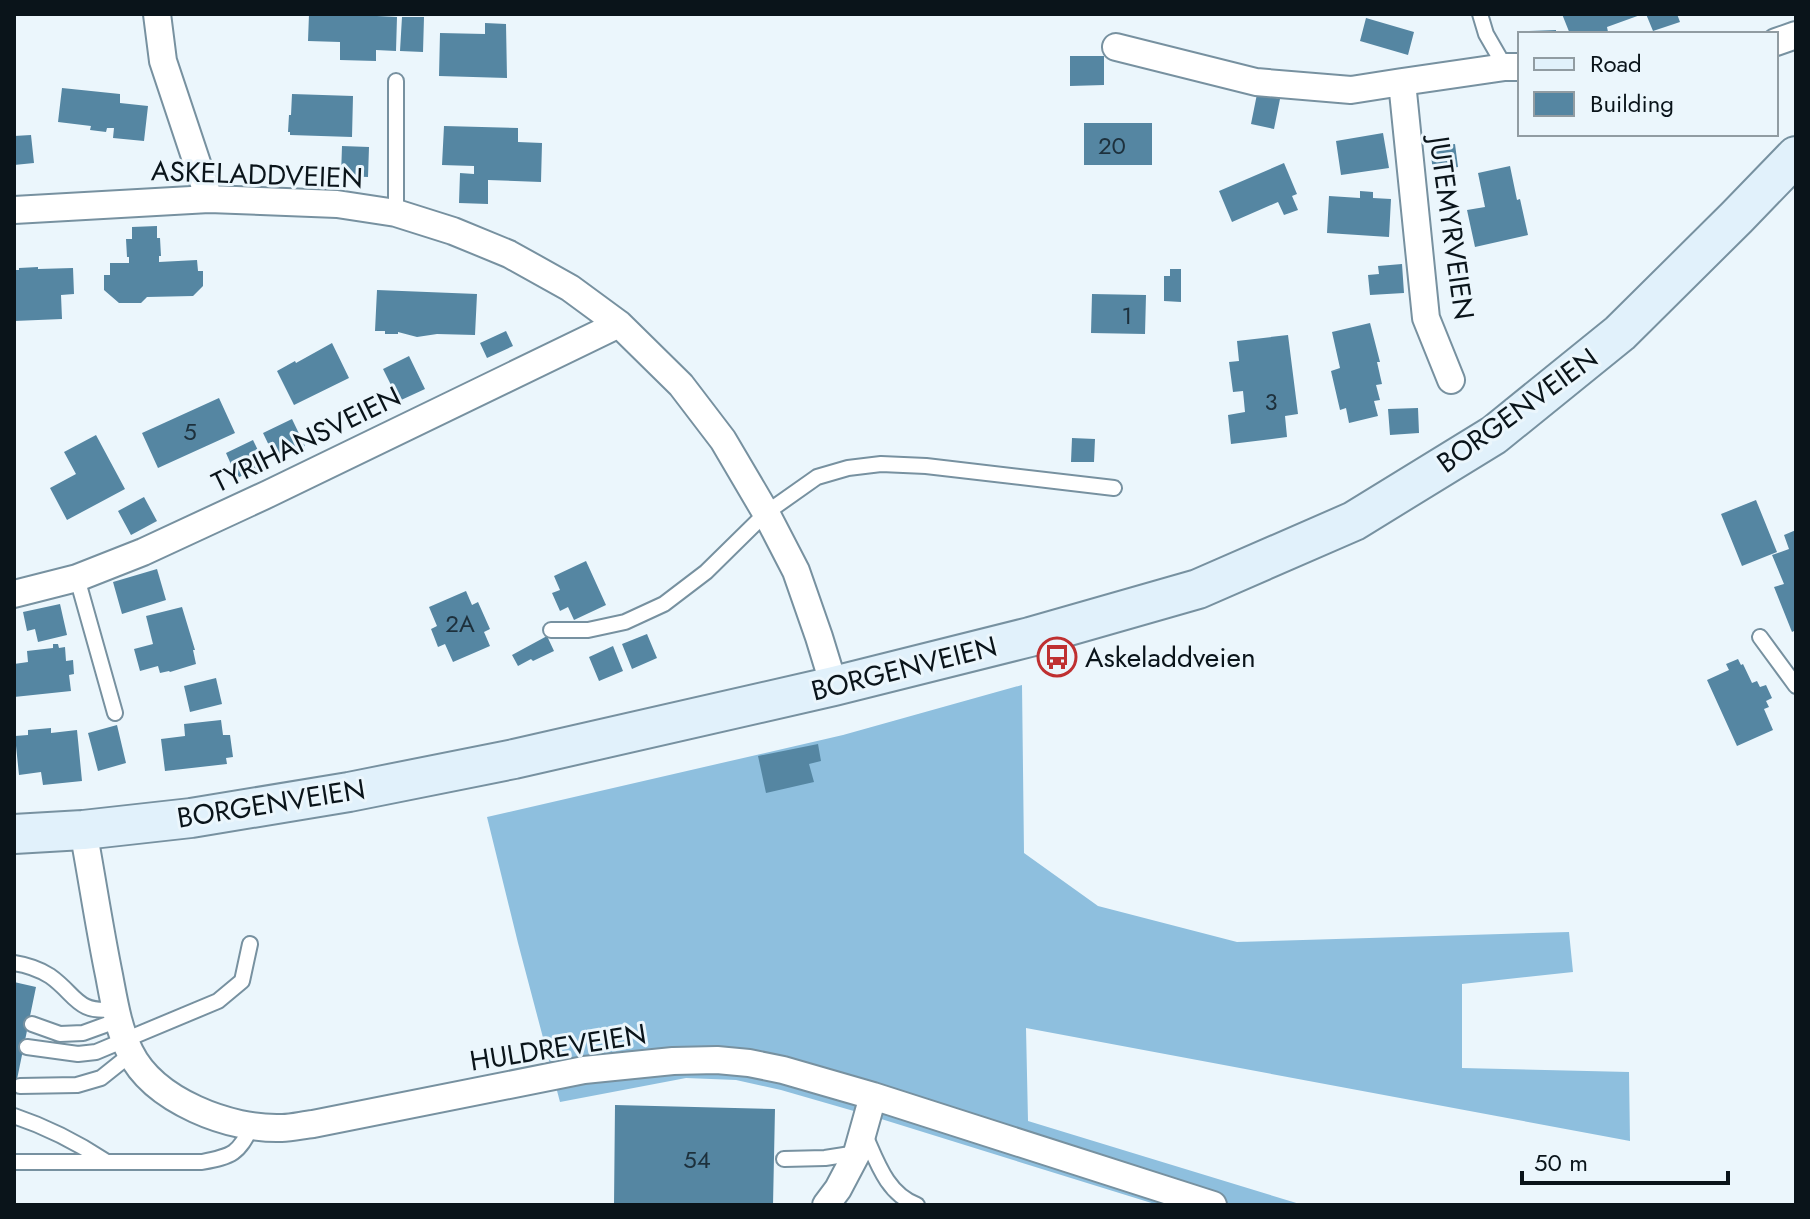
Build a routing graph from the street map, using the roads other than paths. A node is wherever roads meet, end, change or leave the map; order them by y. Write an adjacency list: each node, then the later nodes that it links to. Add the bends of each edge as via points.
1 (157, 14): 8 (street, via 163,61)
2 (1480, 14): 4 (lane, via 1486,34)
3 (1116, 47): 6 (street, via 1256,82 1351,90)
4 (1513, 67): 6 (street)
5 (396, 81): 10 (lane)
6 (1402, 82): 12 (street, JUTEMYRVEIEN, via 1426,318)
7 (1796, 156): 19 (street, BORGENVEIEN, via 1620,333 1494,435 1354,521 1198,589)
8 (209, 199): 9 (street, ASKELADDVEIEN); 10 (street, ASKELADDVEIEN, via 337,204)
9 (14, 210)
10 (396, 213): 11 (street, ASKELADDVEIEN, via 509,254 570,288)
11 (619, 324): 14 (street, ASKELADDVEIEN, via 681,385 723,440); 15 (street, TYRIHANSVEIEN, via 268,494)
12 (1451, 380)
13 (1114, 488): 14 (lane, via 881,464 817,477)
14 (766, 513): 17 (lane, via 706,572 664,604 625,622); 19 (street, ASKELADDVEIEN, via 796,571)
15 (77, 578): 16 (street, TYRIHANSVEIEN); 21 (lane)
16 (14, 594)
17 (551, 630)
18 (1760, 637): 20 (lane)
19 (834, 686): 22 (street, BORGENVEIEN, via 349,792)
20 (1796, 686)
21 (115, 713)
22 (83, 830): 23 (street, BORGENVEIEN); 27 (street, HULDREVEIEN)
23 (14, 834)
24 (250, 944): 27 (lane, via 242,981 218,1001)
25 (14, 963): 27 (lane, via 48,975 83,1006 104,1011)
26 (32, 1024): 27 (lane, via 60,1034)
27 (122, 1031): 28 (lane, via 96,1052); 29 (lane, via 101,1078 77,1085); 32 (street, HULDREVEIEN, via 142,1070 169,1096 219,1119)
28 (27, 1047)
29 (20, 1086)
30 (873, 1096): 32 (street, HULDREVEIEN, via 749,1063 673,1061 584,1070 313,1124); 33 (street); 37 (street, HULDREVEIEN)
31 (14, 1116): 36 (lane)
32 (252, 1126): 36 (lane, via 242,1146 227,1157)
33 (860, 1142): 34 (lane, via 825,1158); 38 (street); 39 (lane, via 896,1193)
34 (784, 1159)
35 (14, 1162): 36 (lane)
36 (107, 1163)
37 (1160, 1197): 40 (street, HULDREVEIEN)
38 (826, 1205)
39 (917, 1205)
40 (1213, 1205)

